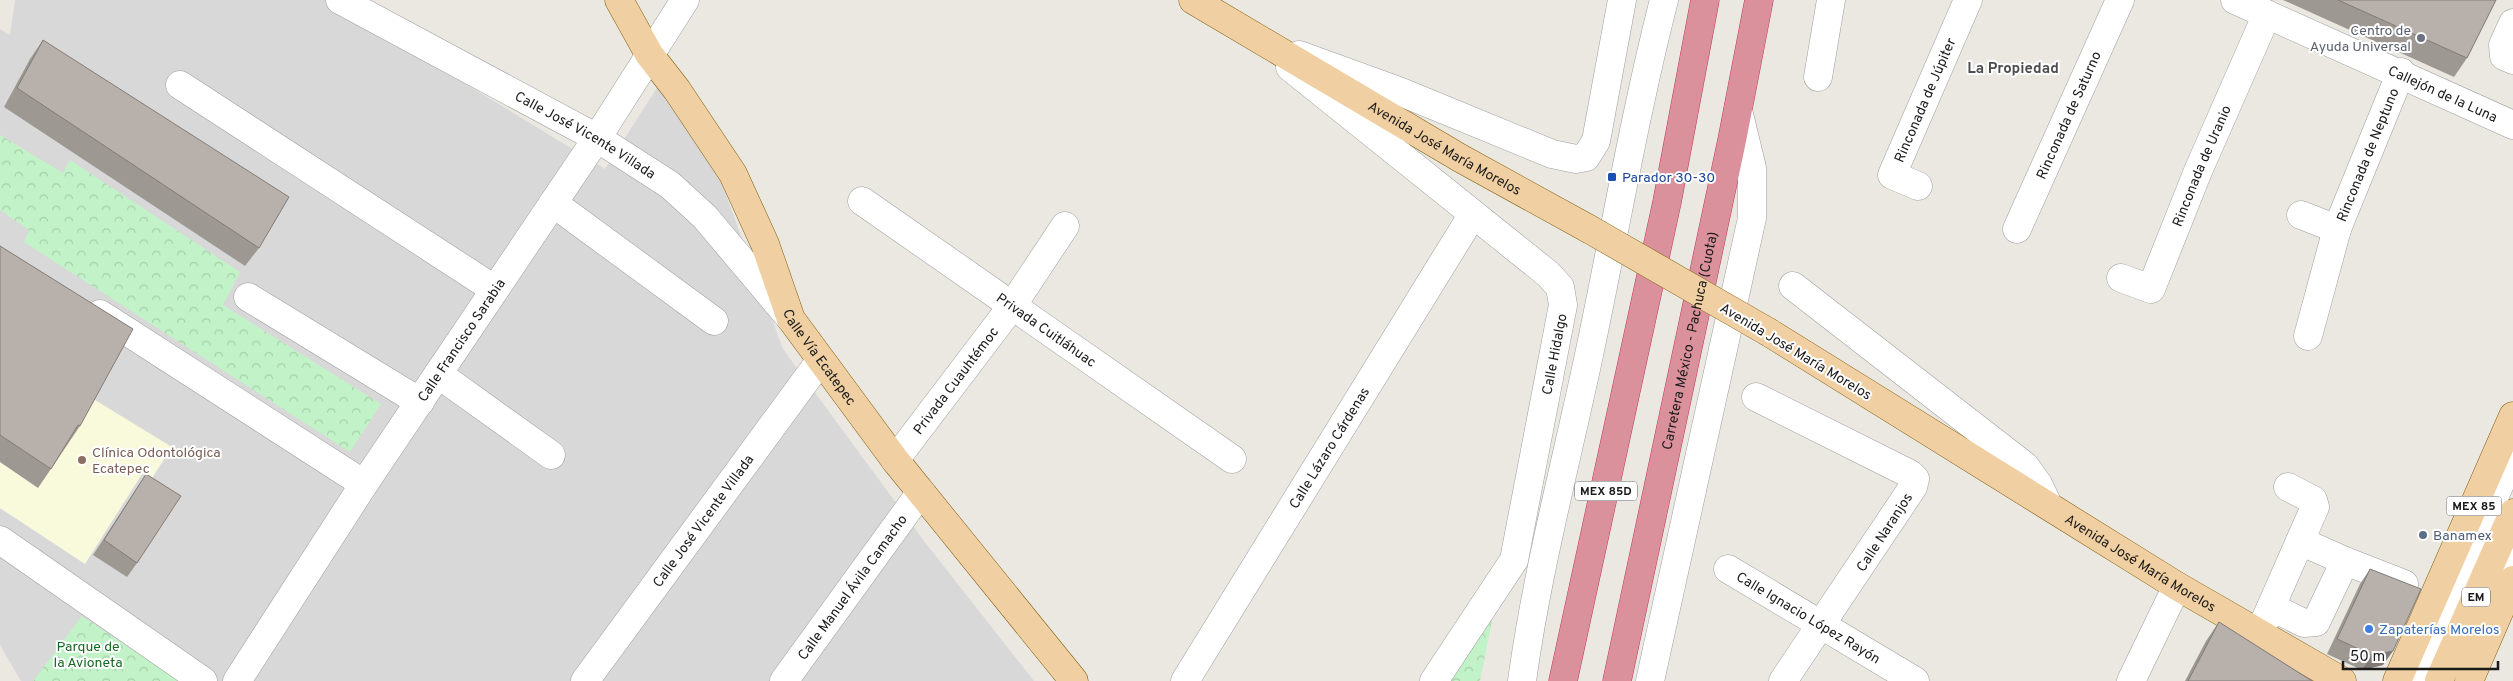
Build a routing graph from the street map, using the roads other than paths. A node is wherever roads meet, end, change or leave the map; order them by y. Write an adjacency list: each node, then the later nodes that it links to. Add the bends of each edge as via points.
1 (340, 0): 23 (street, Calle José Vicente Villada)
2 (619, 0): 16 (main road, Calle Vía Ecatepec)
3 (685, 0): 16 (street, Calle Francisco Sarabia)
4 (1193, 0): 15 (main road, Avenida José María Morelos)
5 (1622, 0): 15 (street, via 1596,141 1586,158 1576,159 1552,154)
6 (1664, 0): 73 (street, via 1543,564)
7 (1705, 0): 74 (highway, MEX 85D, via 1667,202)
8 (1759, 0): 21 (highway, Carretera México - Pachuca (Cuota) / MEX 85D)
9 (1831, 0): 19 (street)
10 (1968, 0): 24 (street, Rinconada de Júpiter, via 1892,175)
11 (2120, 0): 30 (street, Rinconada de Saturno)
12 (2235, 0): 13 (street, Callejón de la Luna)
13 (2267, 14): 18 (street, Callejón de la Luna); 32 (street, Rinconada de Uranio, via 2198,171 2151,290)
14 (2513, 23): 17 (street, via 2502,48 2504,56)
15 (1254, 36): 27 (street, Calle Hidalgo); 53 (main road, Avenida José María Morelos, bridge, via 1460,158 1770,333)
16 (649, 54): 23 (street, Calle Francisco Sarabia); 38 (main road, Calle Vía Ecatepec, via 677,90 732,174 765,244)
17 (2513, 60)
18 (2400, 72): 22 (street, Callejón de la Luna); 31 (street, Rinconada de Neptuno)
19 (1818, 76)
20 (180, 85): 34 (street)
21 (1738, 110): 75 (highway, Carretera México - Pachuca (Cuota) / MEX 85D); 76 (street, via 1752,168 1752,218)
22 (2513, 125)
23 (597, 138): 26 (street, Calle Francisco Sarabia); 38 (street, Calle José Vicente Villada, via 670,184 705,217)
24 (1918, 186)
25 (862, 201): 37 (street, Privada Cuitláhuac)
26 (553, 203): 34 (street, Calle Francisco Sarabia); 39 (street)
27 (1473, 214): 71 (street, Calle Lázaro Cárdenas); 72 (street, Calle Hidalgo, via 1548,274 1560,287 1563,304 1514,560)
28 (2301, 215): 31 (street, Rinconada de Neptuno)
29 (1065, 226): 37 (street, Privada Cuauhtémoc)
30 (2017, 230)
31 (2337, 230): 40 (street)
32 (2121, 278)
33 (1793, 286): 53 (street, via 2024,466)
34 (494, 289): 42 (street, Calle Francisco Sarabia)
35 (248, 297): 44 (street)
36 (81, 302): 50 (street)
37 (1012, 306): 48 (street, Privada Cuitláhuac); 49 (street, Privada Cuauhtémoc)
38 (791, 319): 41 (main road, Calle Vía Ecatepec)
39 (714, 321)
40 (2308, 336)
41 (820, 361): 49 (main road, Calle Vía Ecatepec); 68 (street, Calle José Vicente Villada)
42 (438, 374): 44 (street, Calle Francisco Sarabia); 47 (street)
43 (1756, 397): 64 (street, Calle Naranjos, via 1915,479 1913,487)
44 (420, 402): 50 (street, Calle Francisco Sarabia)
45 (2513, 416): 62 (main road, MEX 85)
46 (2513, 454): 82 (street)
47 (551, 455)
48 (1232, 458)
49 (895, 460): 52 (main road, Calle Vía Ecatepec)
50 (364, 484): 67 (street, Calle Francisco Sarabia)
51 (2288, 487): 56 (street, via 2314,503)
52 (921, 492): 69 (street, Calle Manuel Ávila Camacho); 70 (main road, Calle Vía Ecatepec)
53 (2048, 505): 61 (main road, Avenida José María Morelos)
54 (2513, 512): 83 (main road, EM)
55 (0, 540): 66 (street)
56 (2300, 541): 58 (street); 63 (street)
57 (2513, 551): 84 (street)
58 (2345, 561): 62 (street); 63 (street, via 2316,622 2304,623)
59 (1728, 569): 64 (street, Calle Ignacio López Rayón)
60 (2513, 580): 85 (main road)
61 (2177, 586): 65 (main road, Avenida José María Morelos); 79 (street)
62 (2434, 596): 81 (main road, MEX 85)
63 (2271, 607): 65 (street)
64 (1822, 625): 77 (street, Calle Naranjos); 78 (street, Calle Ignacio López Rayón)
65 (2260, 634): 80 (main road, Avenida José María Morelos)
66 (204, 681)
67 (236, 681)
68 (585, 681)
69 (784, 681)
70 (1074, 681)
71 (1185, 681)
72 (1434, 681)
73 (1522, 681)
74 (1563, 681)
75 (1617, 681)
76 (1650, 681)
77 (1783, 681)
78 (1915, 681)
79 (2131, 681)
80 (2342, 681)
81 (2397, 681)
82 (2414, 681)
83 (2439, 681)
84 (2456, 681)
85 (2469, 681)

